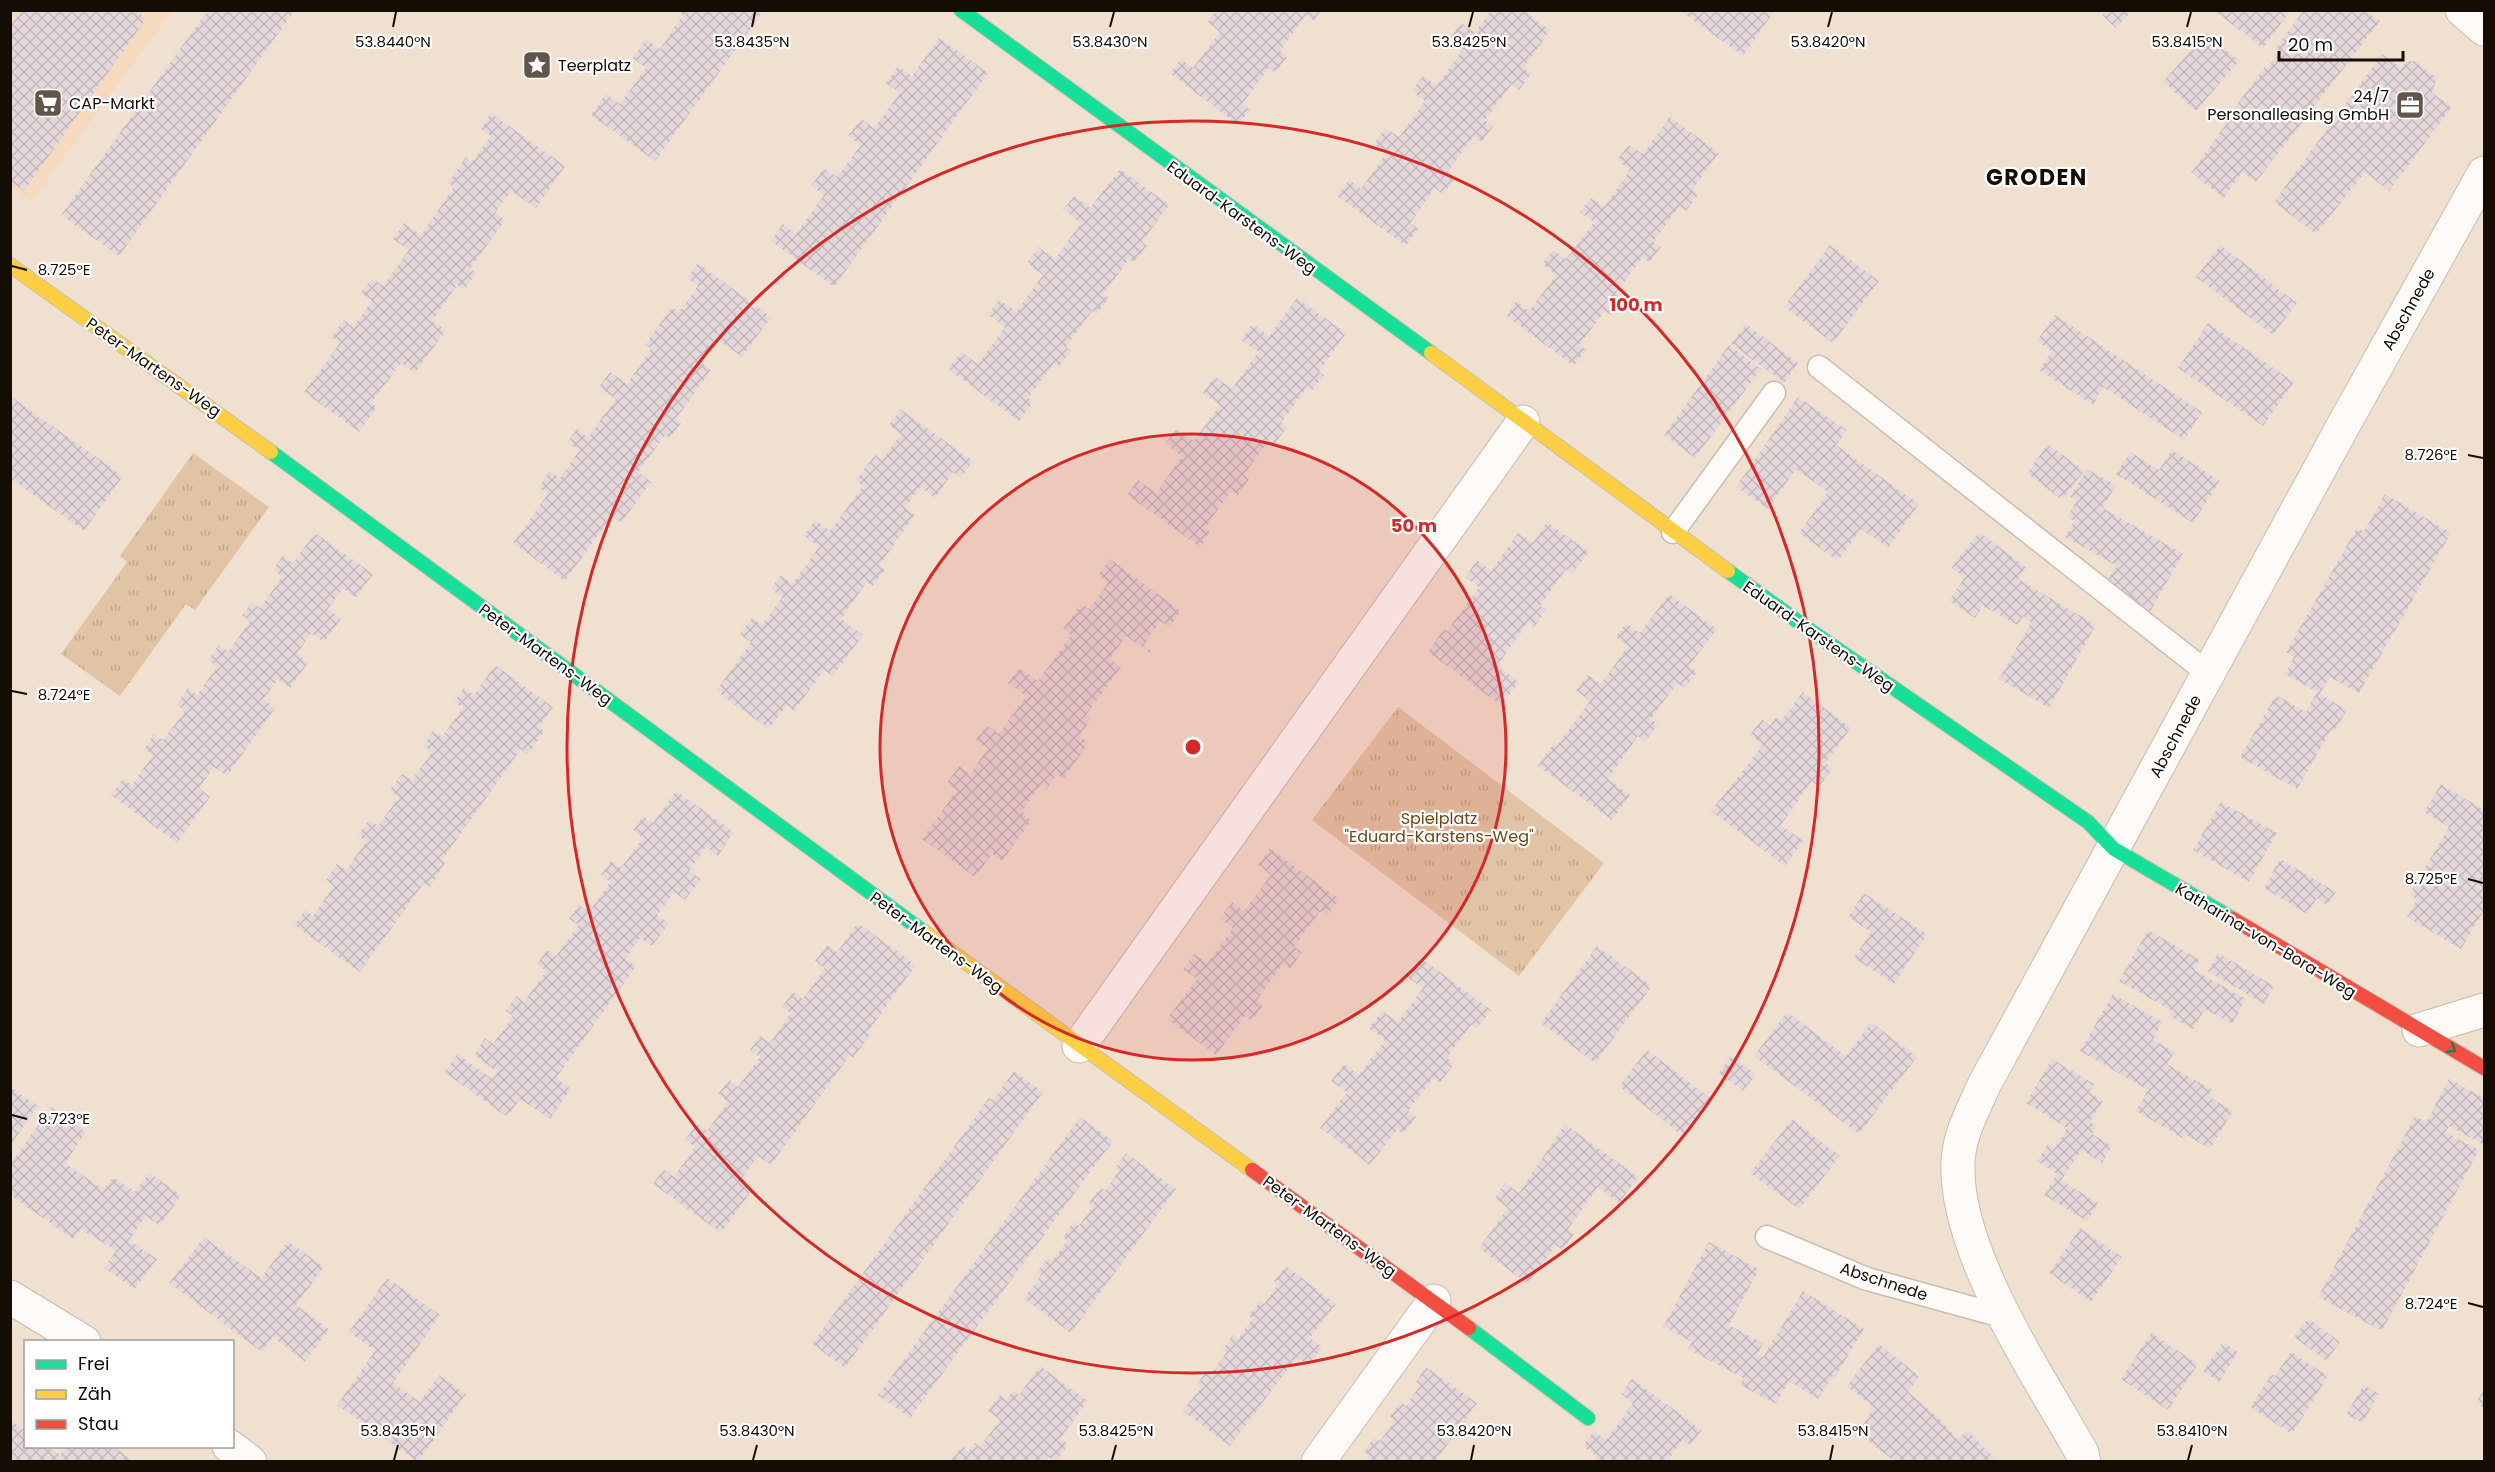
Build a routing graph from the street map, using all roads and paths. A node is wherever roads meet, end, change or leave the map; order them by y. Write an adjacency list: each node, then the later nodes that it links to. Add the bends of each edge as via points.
1 (961, 10): 8 (street, Eduard-Karstens-Weg)
2 (2462, 10): 3 (street)
3 (2484, 29)
4 (2484, 173): 10 (street, Abschnede)
5 (10, 265): 14 (street, Peter-Martens-Weg, via 202,400)
6 (1819, 367): 10 (lane)
7 (1774, 393): 9 (lane)
8 (1523, 422): 9 (street, Eduard-Karstens-Weg); 14 (street)
9 (1673, 532): 11 (street, Eduard-Karstens-Weg, via 2088,822)
10 (2209, 674): 11 (street, Abschnede)
11 (2114, 849): 13 (street, Katharina-von-Bora-Weg); 19 (street, Abschnede, via 1965,1125 1958,1162 1964,1210 1983,1271)
12 (2484, 1010): 13 (street)
13 (2419, 1030): 15 (street, Katharina-von-Bora-Weg, one-way to 15)
14 (1079, 1046): 18 (street, Peter-Martens-Weg)
15 (2484, 1068)
16 (1767, 1237): 19 (lane, Abschnede, via 1867,1279)
17 (10, 1297): 20 (street)
18 (1434, 1301): 21 (street, Peter-Martens-Weg); 24 (street)
19 (2005, 1317): 25 (street, Abschnede)
20 (82, 1340)
21 (1588, 1418)
22 (232, 1448): 23 (street)
23 (250, 1461)
24 (1318, 1461)
25 (2084, 1461)

